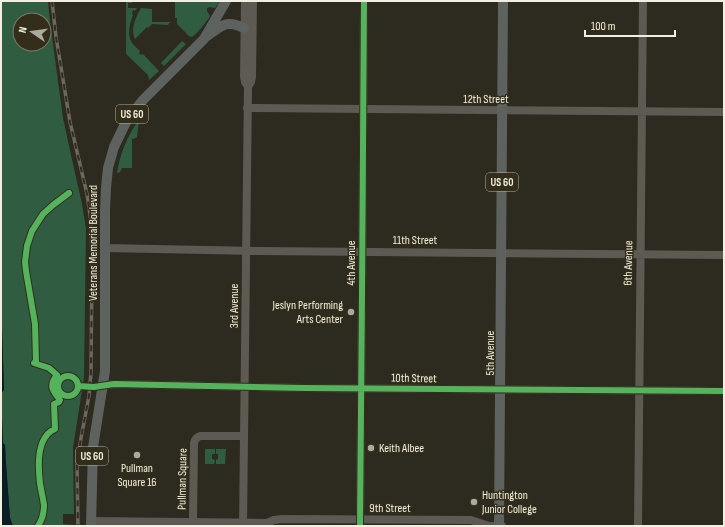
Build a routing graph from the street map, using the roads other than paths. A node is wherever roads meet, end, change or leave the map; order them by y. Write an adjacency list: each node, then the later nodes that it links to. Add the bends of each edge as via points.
1 (226, 1): 8 (main road, Veterans Memorial Boulevard / US 60)
2 (245, 1): 7 (street, 3rd Avenue)
3 (253, 1): 9 (street, 3rd Avenue, via 252,77)
4 (364, 1): 11 (street, 4th Avenue)
5 (503, 1): 12 (main road, 5th Avenue / US 60)
6 (643, 1): 13 (street, 6th Avenue)
7 (244, 28): 8 (main road, via 235,24 224,24); 9 (street, 3rd Avenue, via 244,76)
8 (204, 39): 15 (main road, Veterans Memorial Boulevard / US 60, via 142,101 119,136 107,174)
9 (248, 87): 10 (street, 3rd Avenue)
10 (247, 108): 11 (street, 12th Street); 16 (street, 3rd Avenue)
11 (364, 109): 12 (street, 12th Street); 17 (street, 4th Avenue)
12 (502, 111): 13 (street, 12th Street); 18 (main road, 5th Avenue / US 60)
13 (642, 112): 14 (street, 12th Street); 19 (street, 6th Avenue)
14 (724, 112)
15 (105, 248): 16 (street, 11th Street); 21 (main road, Veterans Memorial Boulevard / US 60)
16 (246, 251): 17 (street, 11th Street); 22 (street, 3rd Avenue)
17 (362, 251): 18 (street, 11th Street); 23 (street, 4th Avenue)
18 (501, 252): 19 (street, 11th Street); 24 (main road, 5th Avenue / US 60)
19 (640, 254): 20 (street, 11th Street); 25 (street, 6th Avenue)
20 (724, 255)
21 (103, 386): 22 (street, 10th Street); 29 (main road, Veterans Memorial Boulevard / US 60, via 93,447)
22 (245, 386): 23 (street, 10th Street); 27 (street, 3rd Avenue)
23 (361, 388): 24 (street, 10th Street); 30 (street, 4th Avenue)
24 (500, 389): 25 (street, 10th Street); 34 (main road, 5th Avenue / US 60)
25 (639, 391): 26 (street, 10th Street); 35 (street, 6th Avenue)
26 (724, 391)
27 (244, 436): 28 (street, Pullman Square, via 200,436 195,440); 31 (street, 3rd Avenue)
28 (193, 522): 29 (street, 9th Street); 31 (street, 9th Street)
29 (91, 523)
30 (360, 523): 32 (street, 9th Street, via 282,519 274,520); 33 (street, 9th Street, via 471,520)
31 (243, 524): 32 (street, 9th Street)
32 (270, 524)
33 (488, 526): 34 (street, 9th Street)
34 (500, 526)
35 (638, 526)

